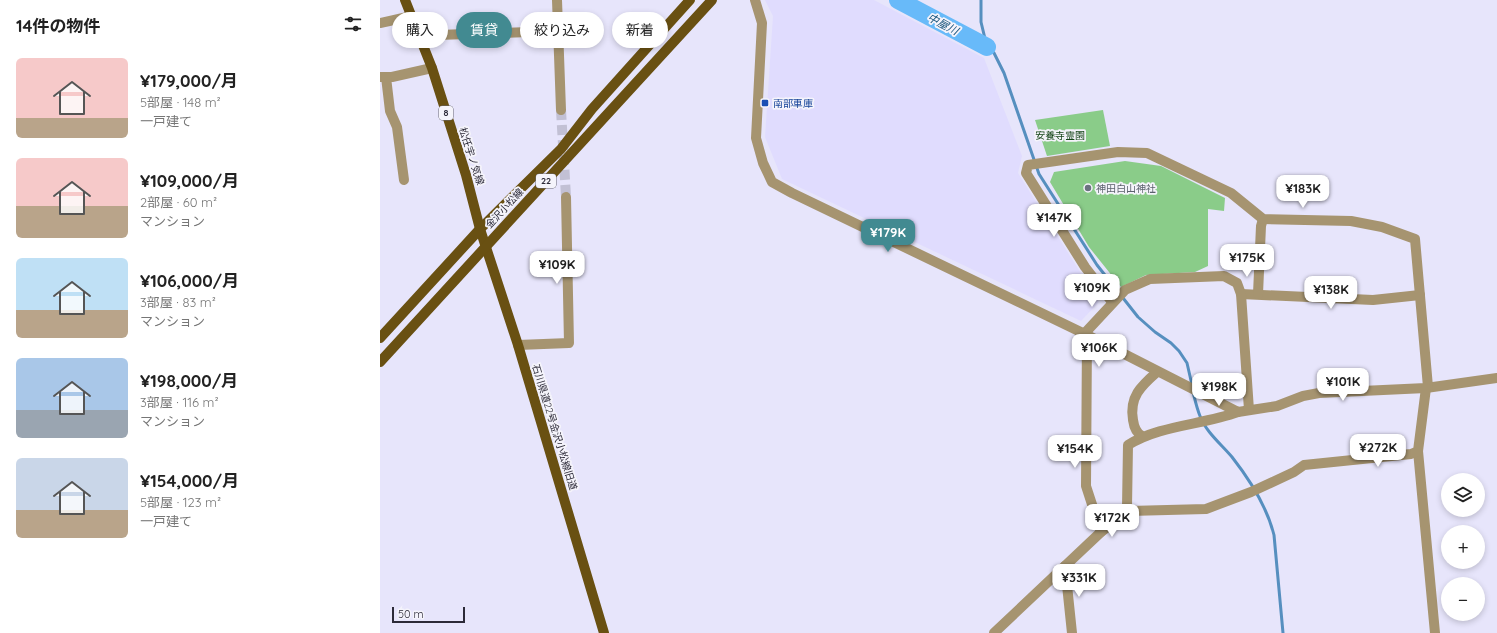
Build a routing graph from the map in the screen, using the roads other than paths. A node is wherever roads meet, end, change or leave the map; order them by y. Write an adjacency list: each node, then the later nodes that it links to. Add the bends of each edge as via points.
1 (405, 0): 6 (main road, 松任宇ノ気線 / 8)
2 (557, 0): 7 (street)
3 (690, 0): 20 (main road, 金沢小松線 / 22, via 560,149)
4 (712, 0): 21 (main road, 金沢小松線 / 22)
5 (755, 0): 26 (street, via 762,23 756,138 772,182)
6 (410, 12)
7 (557, 12)
8 (392, 21): 9 (street)
9 (380, 24)
10 (520, 32): 11 (street)
11 (448, 35)
12 (425, 48): 14 (main road, 松任宇ノ気線 / 8)
13 (559, 48): 16 (street)
14 (432, 68): 15 (street); 20 (main road, 松任宇ノ気線 / 8, via 466,175)
15 (383, 77): 17 (street, via 390,112 396,127)
16 (561, 110)
17 (404, 180)
18 (566, 197): 28 (street, via 570,343)
19 (1263, 219): 23 (street); 24 (street, via 1352,221 1382,227 1415,239); 25 (street, via 1231,193 1147,153 1118,152 1028,165 1026,173 1085,267)
20 (480, 229): 21 (main road, 石川県道22号金沢小松線旧道); 27 (main road, 金沢小松線 / 22)
21 (486, 245): 28 (main road, 石川県道22号金沢小松線旧道); 29 (main road, 金沢小松線 / 22)
22 (1240, 294): 23 (street); 25 (street, via 1237,283 1224,276 1150,279 1125,290); 33 (street)
23 (1258, 294): 24 (street, via 1373,300)
24 (1420, 295): 32 (street)
25 (1114, 301): 26 (street)
26 (1086, 335): 30 (street); 38 (street, via 1086,486)
27 (380, 338)
28 (518, 345): 40 (main road, 石川県道22号金沢小松線旧道)
29 (380, 362)
30 (1157, 372): 34 (street); 35 (street, via 1142,385 1131,406 1135,428)
31 (1497, 378): 32 (street)
32 (1427, 388): 33 (street, via 1319,392 1276,406); 36 (street)
33 (1249, 410): 34 (street)
34 (1238, 412): 35 (street)
35 (1142, 436): 37 (street, via 1128,445 1126,507)
36 (1418, 451): 37 (street, via 1411,454 1304,465 1255,491 1206,509); 43 (street)
37 (1129, 511): 38 (street)
38 (1101, 532): 39 (street)
39 (1065, 566): 41 (street); 42 (street)
40 (604, 633)
41 (994, 633)
42 (1072, 633)
43 (1435, 633)

